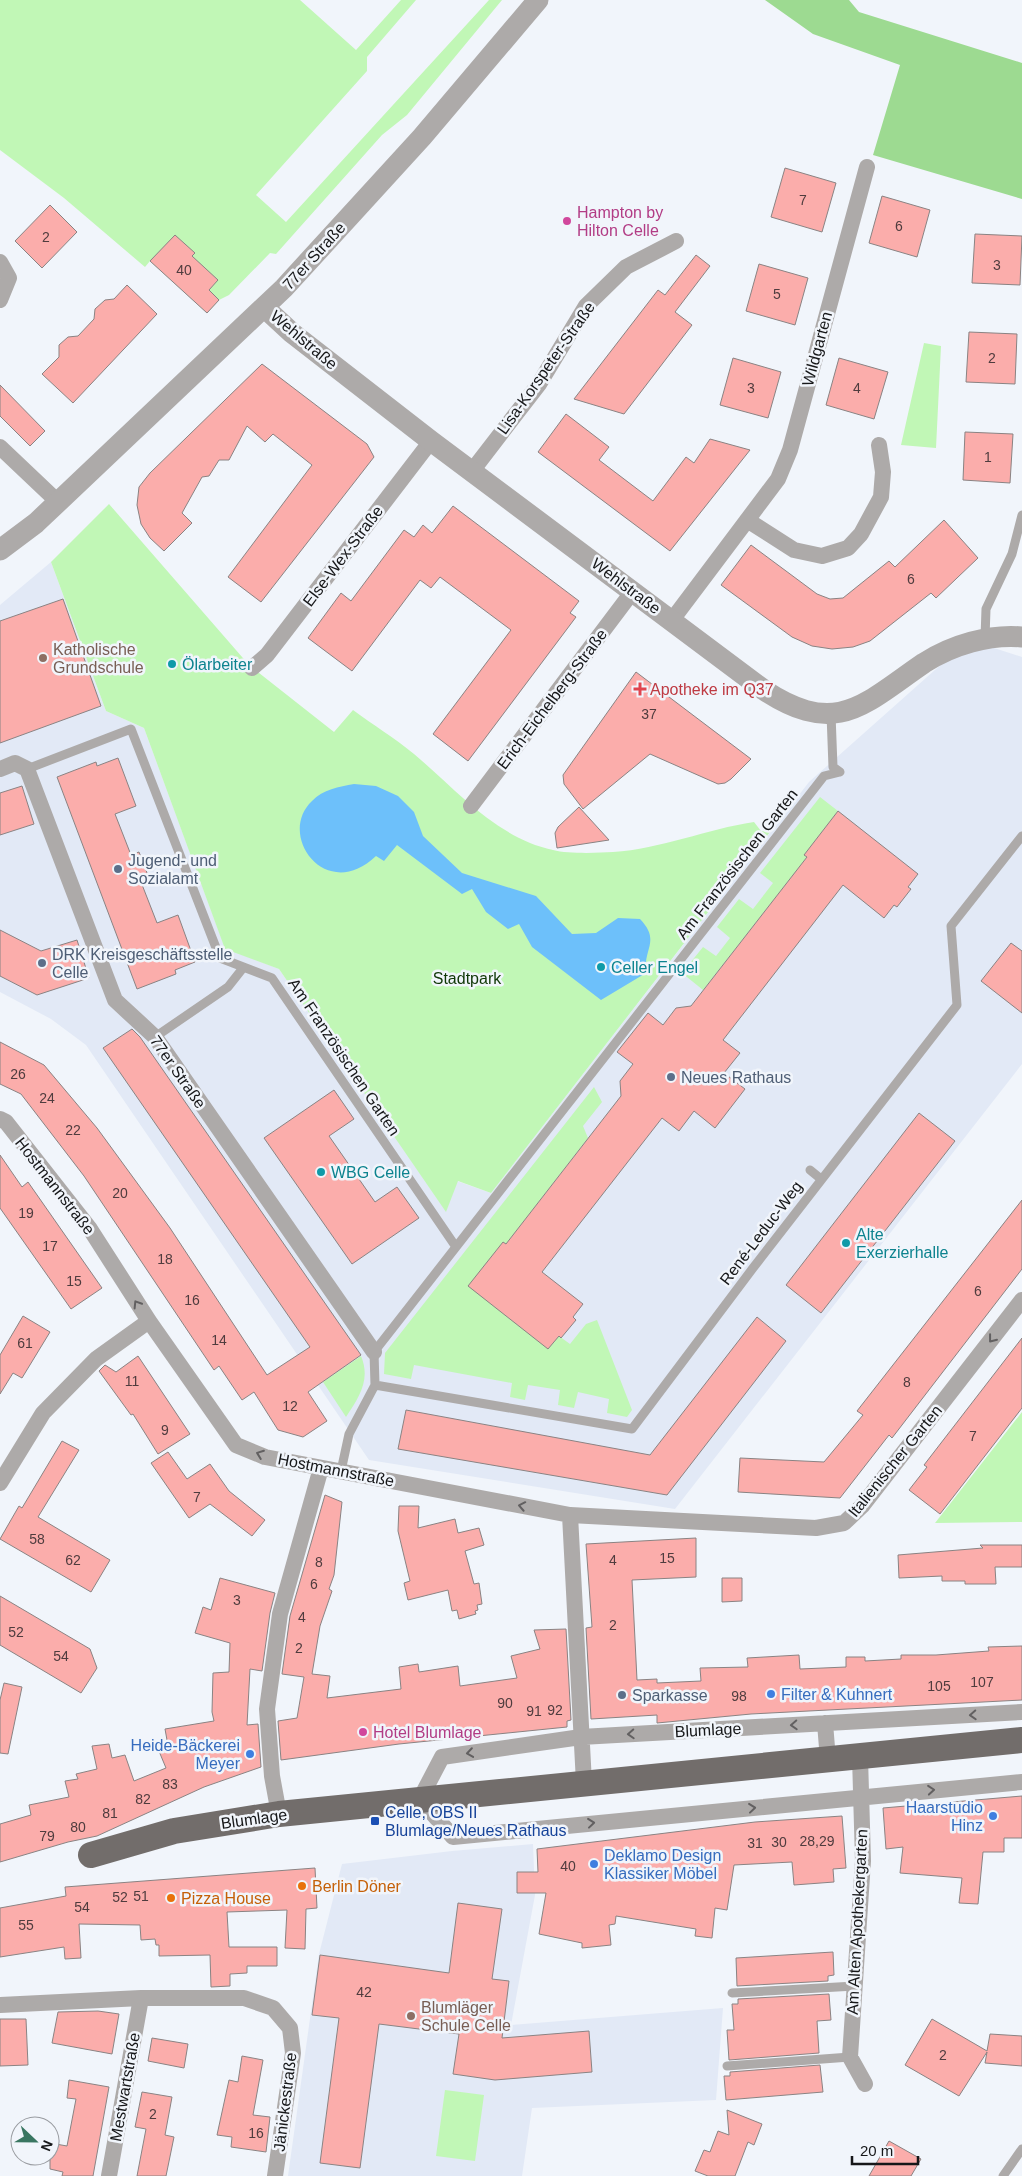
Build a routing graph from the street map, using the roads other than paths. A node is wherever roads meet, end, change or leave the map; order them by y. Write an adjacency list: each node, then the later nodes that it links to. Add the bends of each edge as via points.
1 (538, 0): 6 (street, 77er Straße, via 422,137)
2 (867, 167): 13 (street, Wildgarten, via 790,450 778,479)
3 (676, 241): 10 (street, Lisa-Korspeter-Straße, via 626,267 586,306 539,384)
4 (0, 262): 5 (street, via 9,278)
5 (0, 300)
6 (265, 308): 7 (street, Wehlstraße, via 292,333); 11 (street, 77er Straße)
7 (431, 441): 10 (street, Wehlstraße); 19 (street, Else-Wex-Straße, via 267,656)
8 (879, 446): 13 (street, via 883,472 881,497 861,534 848,548 822,556 794,550)
9 (0, 447): 11 (street)
10 (472, 470): 15 (street, Wehlstraße)
11 (58, 502): 14 (street, 77er Straße)
12 (1022, 515): 18 (lane, via 1012,554 986,609)
13 (747, 520): 16 (street, Wildgarten)
14 (0, 550)
15 (633, 591): 16 (street, Wehlstraße); 23 (street, Erich-Eichelberg-Straße)
16 (672, 620): 20 (street, Wehlstraße, via 778,699 805,711)
17 (1022, 637): 18 (street, Wehlstraße)
18 (985, 639): 20 (street, Wehlstraße, via 944,652 861,706)
19 (252, 668)
20 (831, 712): 30 (lane, Am Französischen Garten, via 833,767 840,772 824,776)
21 (0, 769): 22 (street, via 15,763)
22 (27, 769): 25 (lane, Am Französischen Garten, via 132,728 220,958); 26 (street, 77er Straße, via 115,1000)
23 (471, 806)
24 (1022, 836): 29 (lane, René-Leduc-Weg, via 951,926 958,1005)
25 (243, 968): 26 (lane, via 228,987); 30 (lane, Am Französischen Garten, via 272,978)
26 (155, 1037): 33 (street, 77er Straße)
27 (0, 1119): 32 (street, Hostmannstraße, one-way to 27, via 90,1229 6,1122)
28 (810, 1170): 29 (lane)
29 (821, 1179): 34 (lane, René-Leduc-Weg, via 632,1429)
30 (456, 1247): 33 (lane, Am Französischen Garten)
31 (1022, 1300): 38 (street, Italienischer Garten, one-way to 38, via 868,1498 844,1523 816,1528)
32 (148, 1321): 35 (street, Hostmannstraße, one-way to 32, via 266,1457 236,1445); 37 (street, via 96,1359 43,1413)
33 (374, 1352): 34 (lane)
34 (376, 1385): 36 (lane, via 349,1434)
35 (321, 1468): 36 (street, Hostmannstraße); 49 (street, via 280,1614 267,1709 272,1776)
36 (341, 1471): 38 (street, Hostmannstraße, one-way to 36)
37 (0, 1483)
38 (570, 1515): 41 (street)
39 (1022, 1712): 40 (street, Blumlage, one-way to 40)
40 (825, 1723): 41 (street, Blumlage, one-way to 41); 44 (street)
41 (581, 1736): 46 (street); 48 (street, Blumlage, one-way to 48, via 442,1757)
42 (1022, 1740): 43 (main road, Blumlage)
43 (860, 1757): 44 (main road, Blumlage); 47 (street, Am Alten Apothekergarten)
44 (828, 1760): 46 (main road, Blumlage)
45 (1022, 1782): 47 (street, one-way to 45)
46 (584, 1783): 48 (main road, Blumlage)
47 (862, 1797): 48 (street, one-way to 47, via 453,1837); 51 (street, Am Alten Apothekergarten)
48 (420, 1799): 49 (main road, Blumlage)
49 (279, 1814): 50 (main road, Blumlage, via 174,1831)
50 (91, 1855)
51 (855, 1986): 52 (lane); 55 (street, Am Alten Apothekergarten)
52 (732, 1993)
53 (141, 1998): 54 (street); 59 (street, Mestwartstraße); 60 (street, Jänickestraße, via 244,1998 273,2008 290,2028 293,2053)
54 (0, 2005)
55 (850, 2057): 56 (lane); 57 (street)
56 (727, 2066)
57 (865, 2084)
58 (1022, 2150): 61 (lane)
59 (109, 2176)
60 (275, 2176)
61 (1003, 2176)

